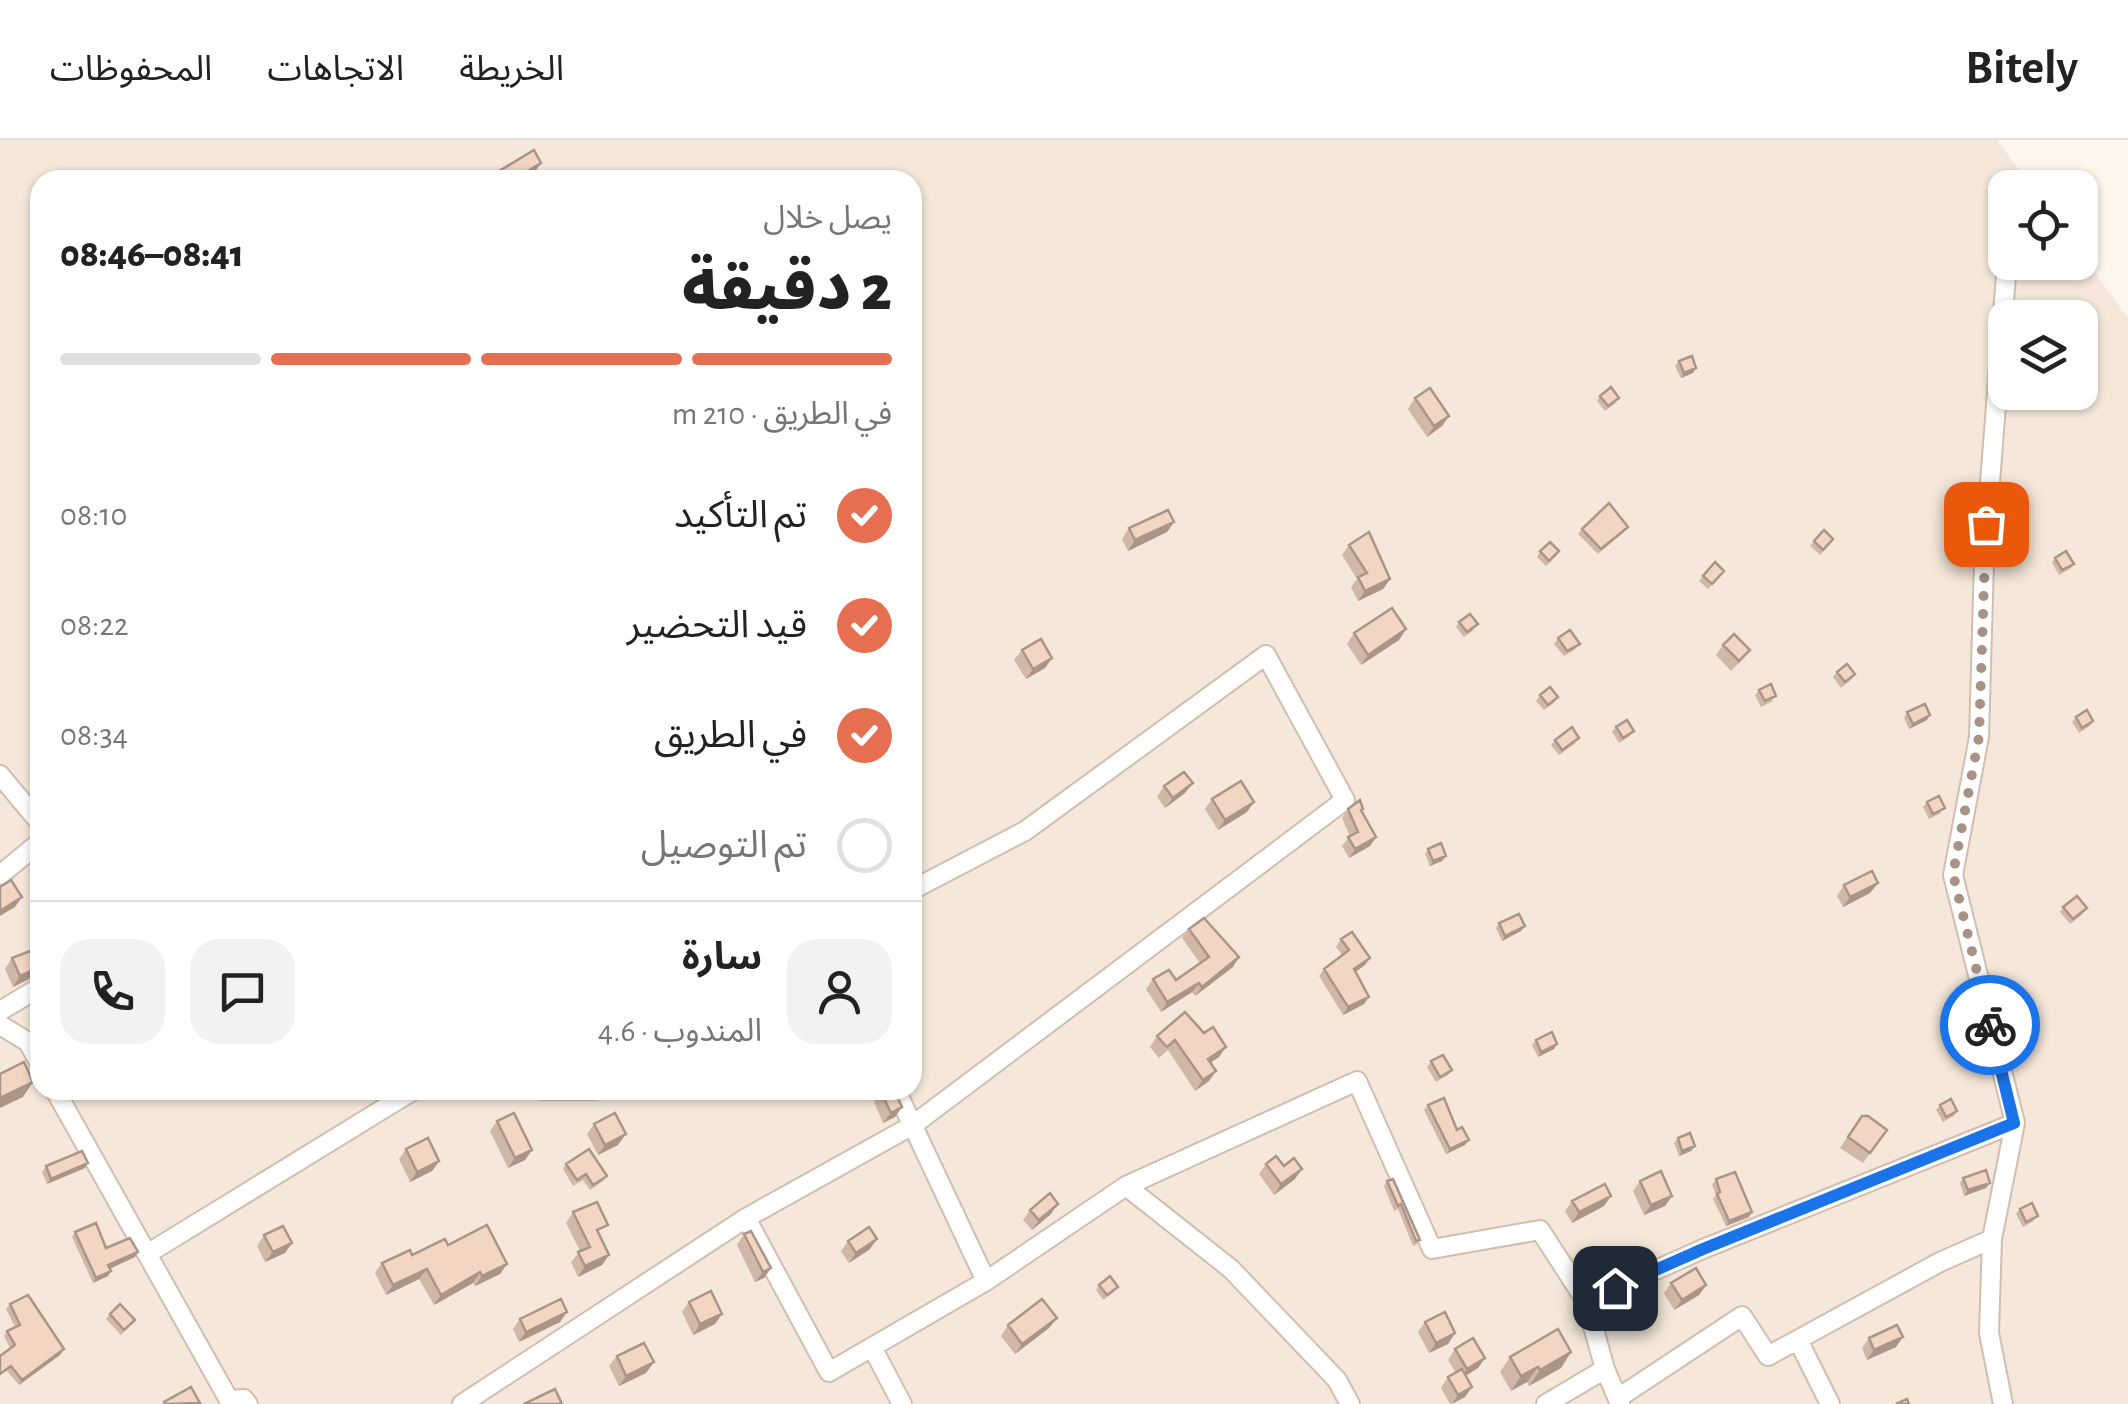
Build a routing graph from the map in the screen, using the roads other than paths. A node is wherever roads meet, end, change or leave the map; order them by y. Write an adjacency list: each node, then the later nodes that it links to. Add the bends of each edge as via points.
1 (2006, 280): 14 (street, via 1984,561 1979,737 1953,874)
2 (0, 775): 3 (street)
3 (30, 811)
4 (30, 850): 5 (street)
5 (0, 875)
6 (922, 885): 15 (street, via 1025,831 1266,655 1345,800)
7 (30, 993): 8 (street)
8 (0, 1011)
9 (0, 1025): 10 (street)
10 (30, 1046)
11 (61, 1100): 19 (street)
12 (398, 1100): 19 (street)
13 (901, 1100): 15 (street)
14 (2014, 1123): 18 (street); 21 (street)
15 (913, 1125): 17 (street); 20 (street)
16 (1126, 1186): 20 (street); 21 (street, via 1357,1081 1432,1249 1540,1230); 30 (street, via 1231,1268 1337,1380)
17 (746, 1218): 23 (street, via 829,1372); 28 (street)
18 (1992, 1239): 22 (street); 33 (street, via 1989,1332)
19 (147, 1254): 26 (street)
20 (986, 1281): 23 (street)
21 (1586, 1301): 24 (street)
22 (1798, 1340): 25 (street, via 1768,1356 1742,1316); 32 (street)
23 (872, 1347): 29 (street)
24 (1604, 1369): 25 (street); 31 (street)
25 (1619, 1401)
26 (225, 1402): 27 (street)
27 (248, 1404)
28 (462, 1404)
29 (902, 1404)
30 (1350, 1404)
31 (1546, 1404)
32 (1830, 1404)
33 (2002, 1404)

